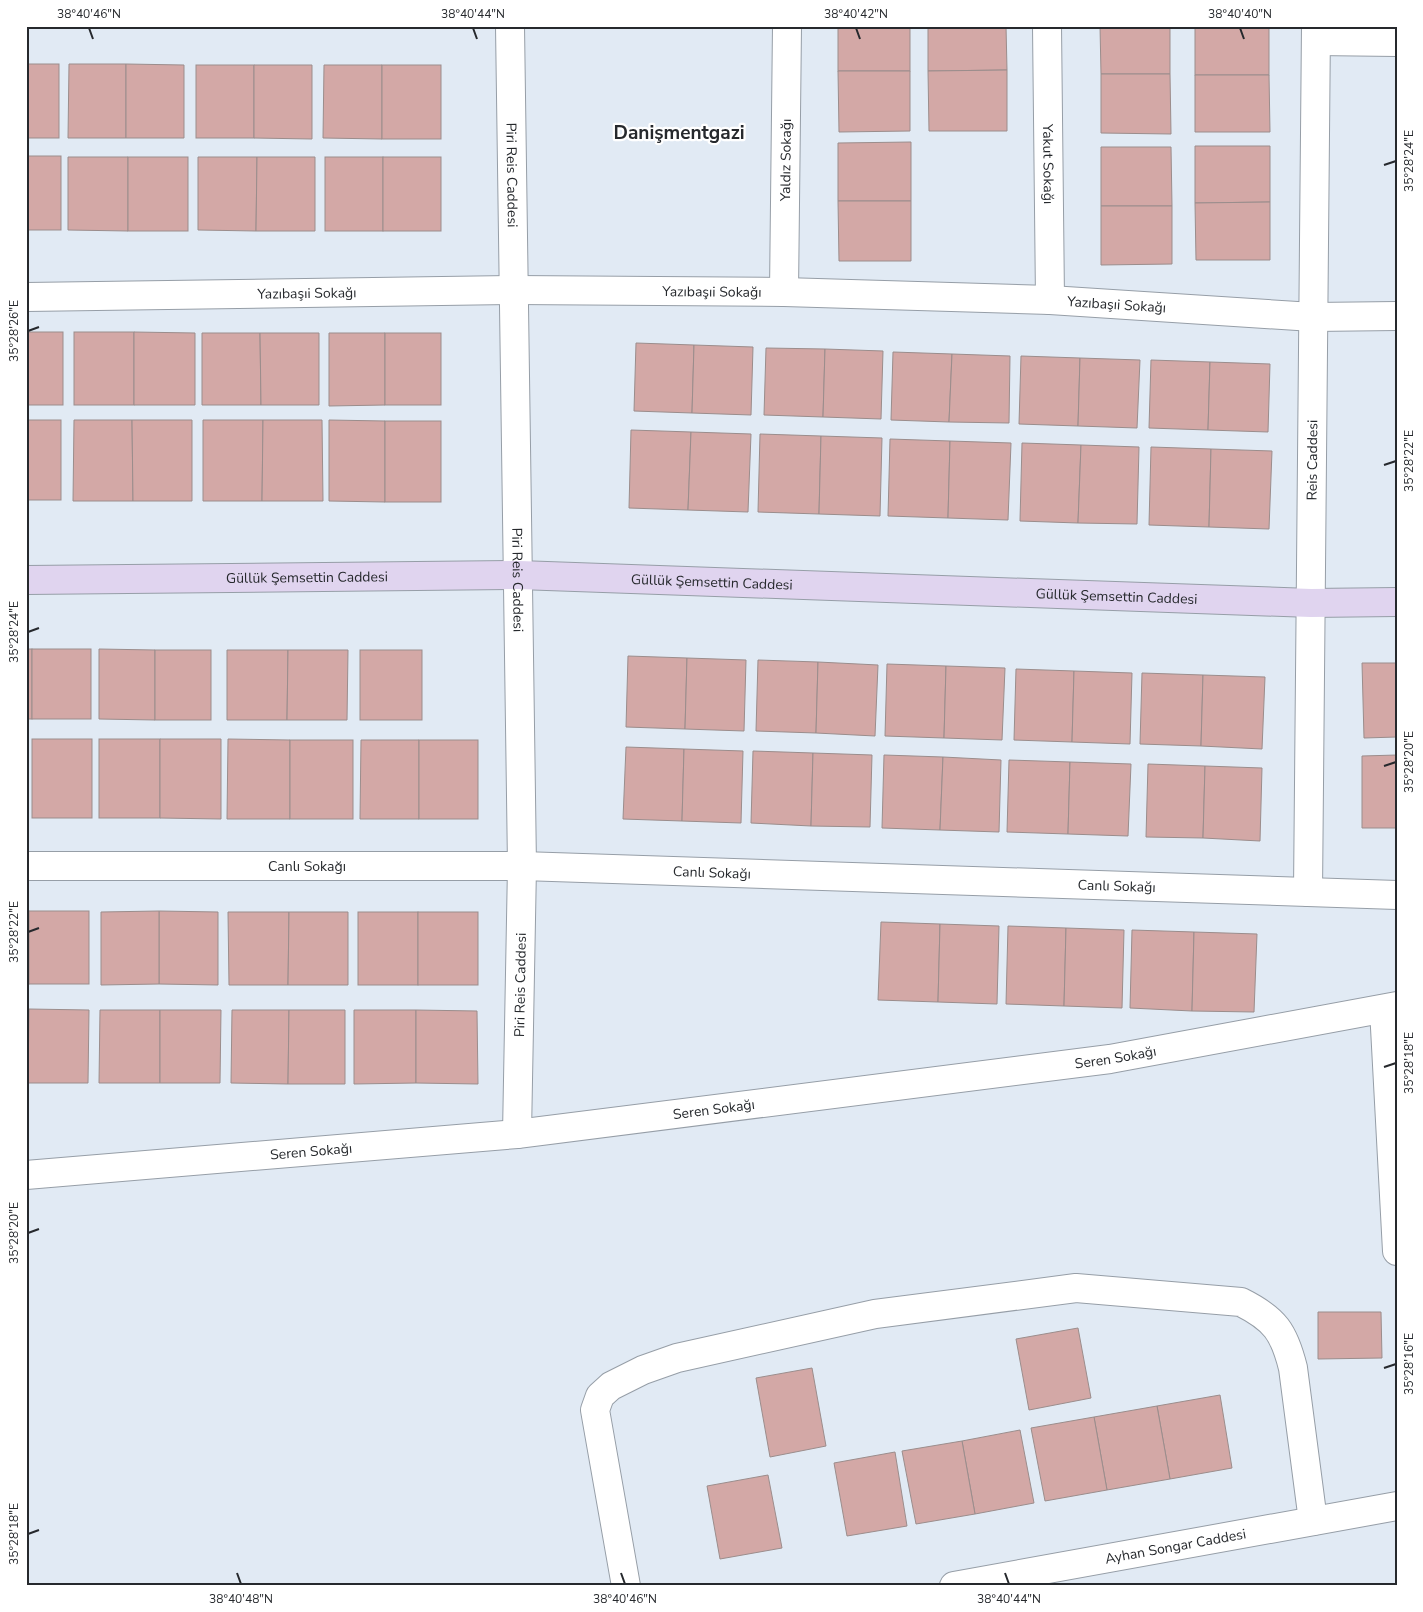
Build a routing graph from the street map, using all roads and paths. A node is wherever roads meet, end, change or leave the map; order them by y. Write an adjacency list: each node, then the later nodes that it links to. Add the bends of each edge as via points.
1 (510, 26): 6 (street, Piri Reis Caddesi)
2 (787, 26): 7 (street, Yaldız Sokağı)
3 (1048, 26): 9 (street, Yakut Sokağı)
4 (1316, 34): 5 (street); 11 (street, Reis Caddesi)
5 (1397, 42)
6 (515, 290): 7 (street, Yazıbaşıi Sokağı); 8 (street, Yazıbaşıi Sokağı); 12 (street, Piri Reis Caddesi)
7 (784, 292): 9 (street, Yazıbaşıi Sokağı)
8 (26, 297)
9 (1050, 300): 11 (street, Yazıbaşıi Sokağı)
10 (1397, 316): 11 (street, Yazıbaşıi Sokağı)
11 (1313, 317): 14 (street, Reis Caddesi)
12 (519, 575): 13 (street, Güllük Şemsettin Caddesi); 14 (street, Güllük Şemsettin Caddesi); 17 (street, Piri Reis Caddesi)
13 (26, 580)
14 (1311, 602): 15 (street, Güllük Şemsettin Caddesi); 18 (street, Reis Caddesi)
15 (1397, 602)
16 (26, 866): 17 (street, Canlı Sokağı)
17 (522, 866): 18 (street, Canlı Sokağı); 21 (street, Piri Reis Caddesi)
18 (1308, 892): 19 (street, Canlı Sokağı)
19 (1397, 895)
20 (1391, 1007): 21 (street, Seren Sokağı, via 1110,1059); 23 (street)
21 (517, 1134): 22 (street, Seren Sokağı)
22 (26, 1175)
23 (1397, 1251)
24 (1397, 1506): 25 (street, Ayhan Songar Caddesi)
25 (1313, 1521): 26 (street, via 1293,1368 1288,1347 1277,1327 1261,1312 1241,1302 1076,1288 875,1314 677,1358 611,1386 600,1396 596,1410); 27 (street, Ayhan Songar Caddesi)
26 (626, 1586)
27 (954, 1586)

